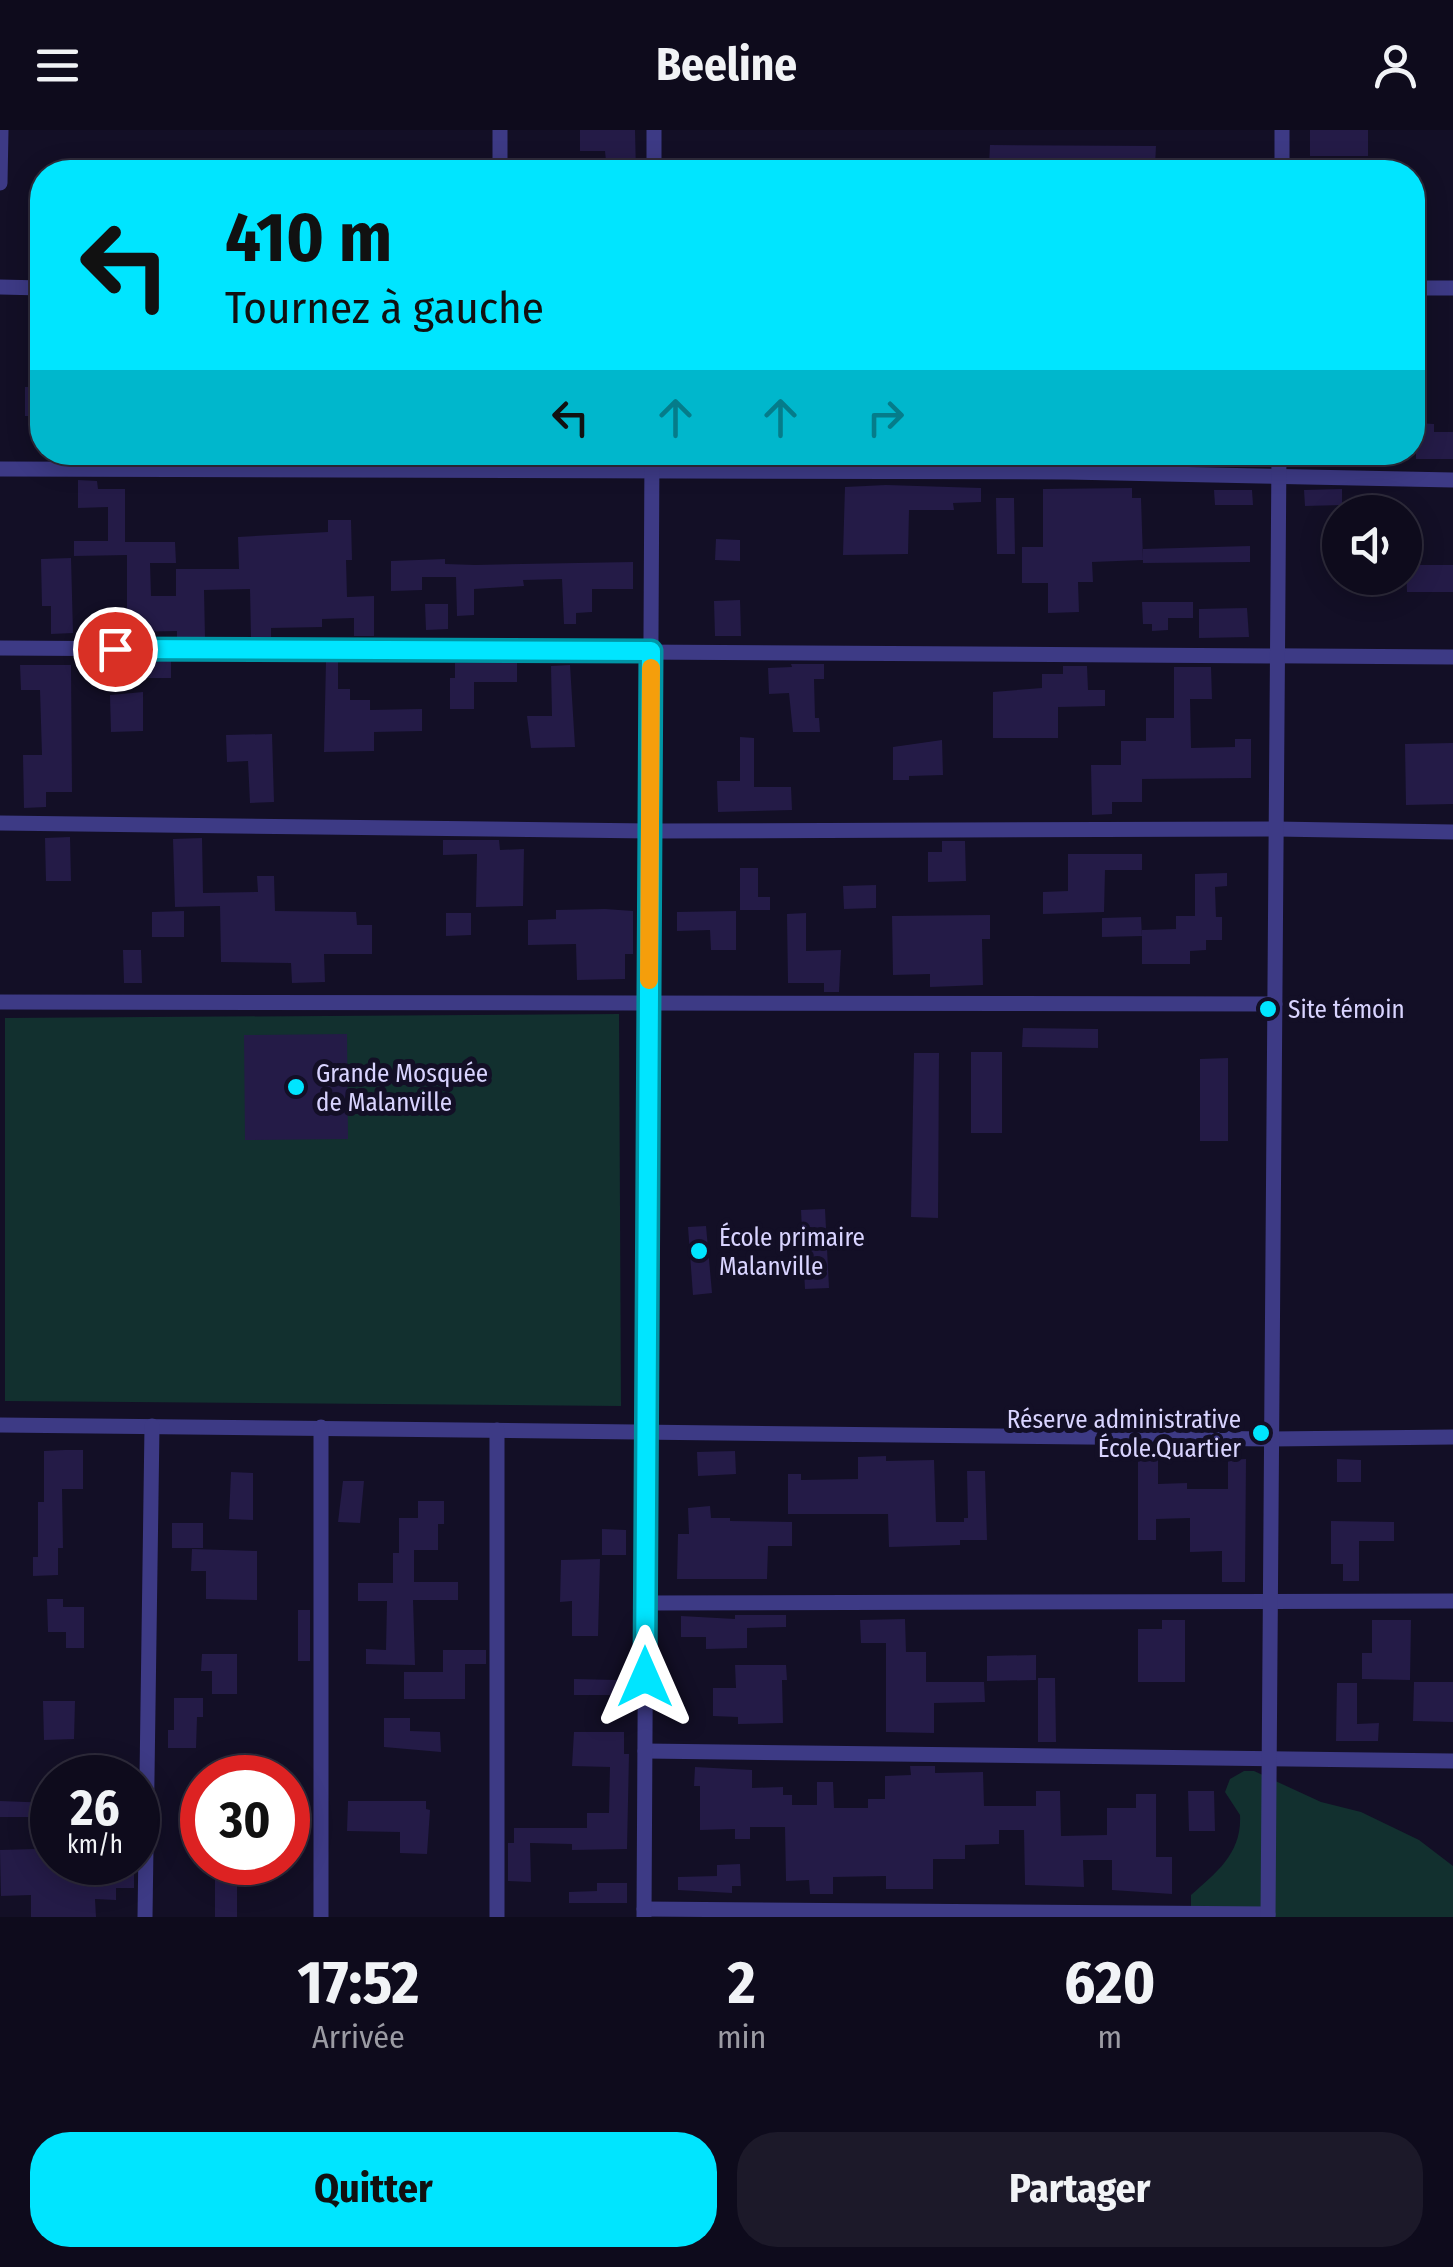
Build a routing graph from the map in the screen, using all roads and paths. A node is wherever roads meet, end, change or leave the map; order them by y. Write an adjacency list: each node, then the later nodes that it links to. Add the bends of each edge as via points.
1 (1, 130): 8 (street)
2 (500, 130): 5 (street)
3 (654, 130): 6 (street)
4 (1282, 130): 7 (street)
5 (500, 160)
6 (654, 160)
7 (1282, 160)
8 (0, 183)
9 (0, 287): 10 (street)
10 (30, 288)
11 (1425, 288): 12 (street)
12 (1453, 288)
13 (652, 465): 16 (street)
14 (1279, 465): 17 (street)
15 (0, 469): 16 (street)
16 (652, 471): 17 (street); 20 (street)
17 (1279, 477): 18 (street); 21 (street)
18 (1453, 480)
19 (0, 648): 20 (street)
20 (651, 651): 21 (street); 25 (street)
21 (1278, 656): 22 (street); 24 (street)
22 (1453, 658)
23 (0, 823): 25 (street)
24 (1276, 829): 25 (street); 26 (street); 29 (street)
25 (650, 831): 28 (street)
26 (1453, 832)
27 (0, 1002): 28 (street)
28 (649, 1003): 29 (street); 34 (street)
29 (1275, 1004): 36 (street)
30 (0, 1425): 31 (street)
31 (152, 1426): 32 (street); 45 (street)
32 (321, 1428): 33 (street); 46 (street)
33 (497, 1430): 34 (street); 47 (street)
34 (647, 1430): 36 (street); 39 (street)
35 (1453, 1438): 36 (street)
36 (1271, 1439): 37 (street)
37 (1270, 1601): 38 (street); 39 (street); 41 (street)
38 (1453, 1601)
39 (646, 1603): 40 (street)
40 (645, 1751): 41 (street); 43 (street)
41 (1269, 1758): 42 (street); 44 (street)
42 (1453, 1761)
43 (644, 1913): 44 (street)
44 (1268, 1916)
45 (145, 1917)
46 (320, 1917)
47 (497, 1917)

